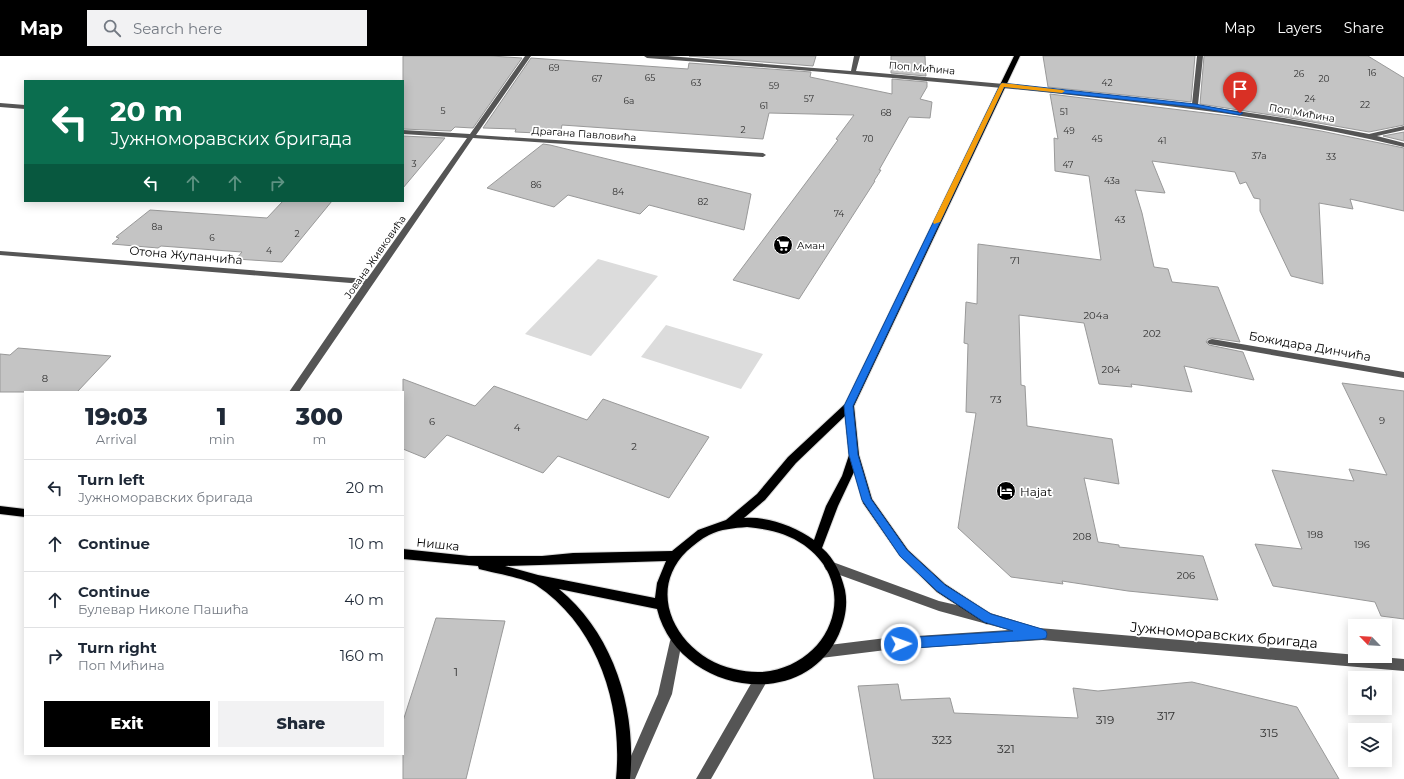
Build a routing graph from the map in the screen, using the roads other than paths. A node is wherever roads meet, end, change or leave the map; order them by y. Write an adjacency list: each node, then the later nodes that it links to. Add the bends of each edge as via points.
1 (528, 56): 13 (street, Јована Живковића)
2 (646, 56): 6 (street, Поп Мићина)
3 (858, 56): 6 (street)
4 (1017, 56): 7 (main road)
5 (1200, 56): 9 (street)
6 (853, 73): 7 (street, Поп Мићина)
7 (1002, 85): 9 (street, Поп Мићина); 22 (main road)
8 (0, 105): 10 (street)
9 (1195, 105): 14 (street, Поп Мићина)
10 (24, 106)
11 (1404, 128): 14 (street)
12 (404, 132): 13 (street, Драгана Павловића)
13 (472, 136): 16 (street, Драгана Павловића); 18 (street, Јована Живковића)
14 (1371, 136): 15 (street, Поп Мићина)
15 (1404, 145)
16 (763, 155)
17 (0, 253): 18 (street, Отона Жупанчића)
18 (369, 282): 21 (street, Јована Живковића)
19 (1212, 342): 20 (street, Божидара Динчића)
20 (1404, 374)
21 (295, 391)
22 (849, 406): 23 (main road); 26 (main road, via 792,460 762,497)
23 (854, 455): 27 (main road); 34 (main road, via 867,500 904,553 941,588)
24 (0, 510): 25 (main road)
25 (24, 513)
26 (729, 524): 27 (main road, via 752,522 775,526 797,535); 29 (main road, via 705,531)
27 (816, 548): 31 (main road)
28 (404, 554): 30 (main road, Нишка)
29 (675, 556): 30 (main road); 33 (main road, via 664,582)
30 (470, 561): 32 (main road)
31 (830, 566): 34 (street, Јужноморавских бригада, via 939,606); 37 (main road, via 839,587 841,610 835,633)
32 (538, 580): 33 (main road); 40 (main road, via 575,612 594,638 607,663 619,701 625,746)
33 (662, 605): 36 (main road, via 667,624)
34 (988, 618): 35 (street, Јужноморавских бригада)
35 (1042, 634): 37 (street, Јужноморавских бригада, via 886,644); 38 (street, Јужноморавских бригада)
36 (676, 641): 39 (main road, via 703,665 741,678); 41 (street, via 665,694)
37 (821, 652): 39 (main road, via 804,666 784,675)
38 (1404, 665)
39 (761, 679): 42 (street)
40 (623, 779)
41 (628, 779)
42 (703, 779)

